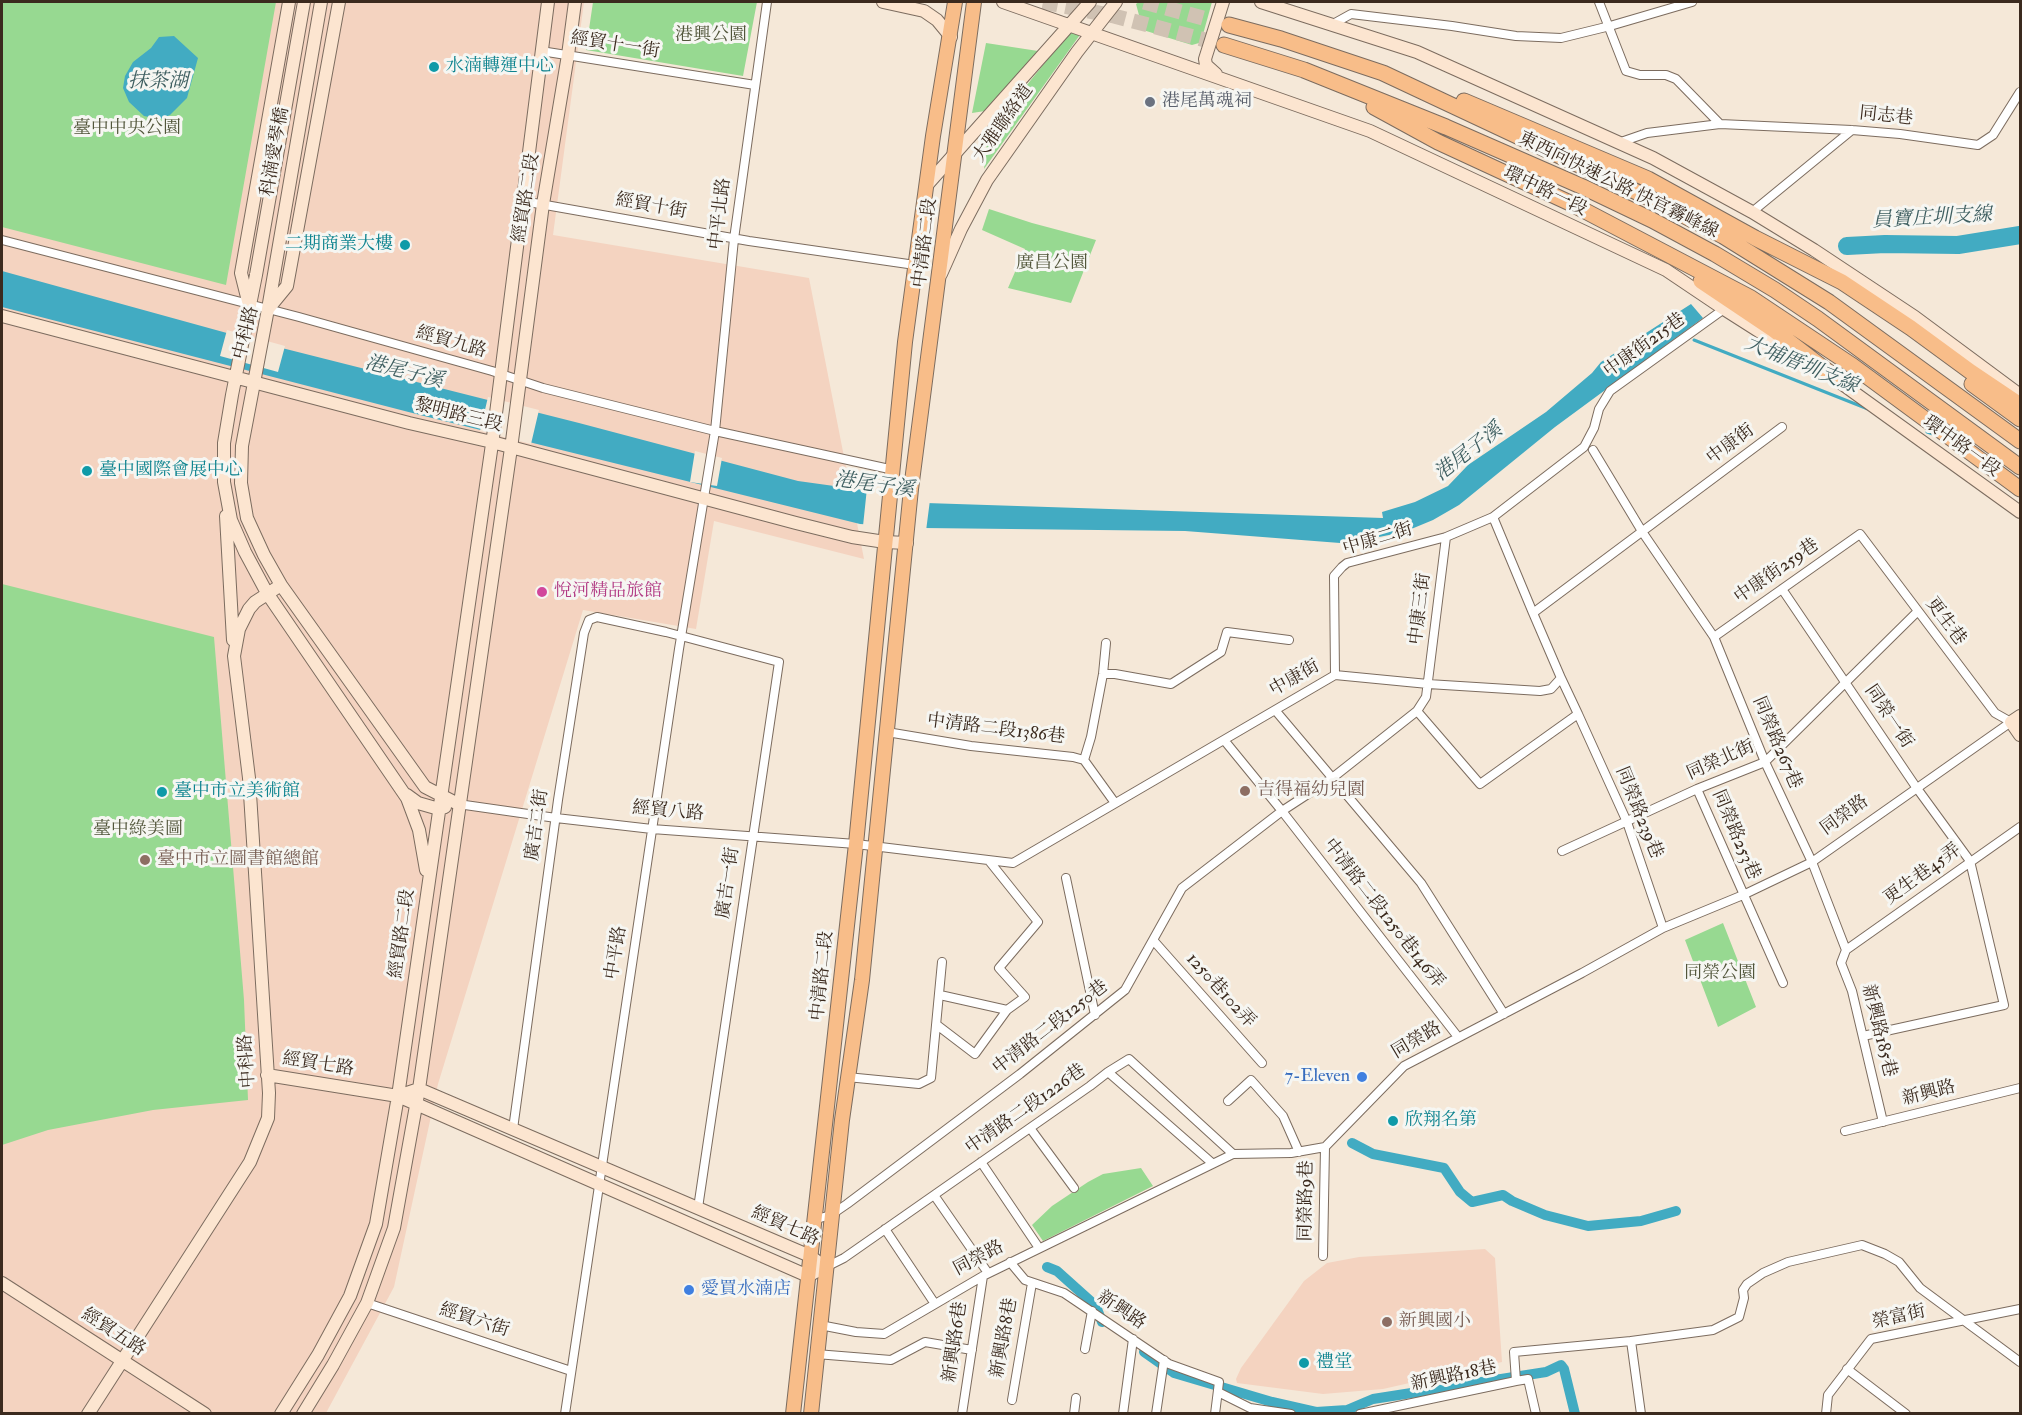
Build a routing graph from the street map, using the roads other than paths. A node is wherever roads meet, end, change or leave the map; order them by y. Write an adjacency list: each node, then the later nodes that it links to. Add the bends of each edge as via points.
1 (289, 2): 46 (street, 中科路, via 241,273)
2 (304, 2): 46 (street, 科湳愛琴橋)
3 (321, 2): 48 (street, 科湳愛琴橋)
4 (339, 2): 48 (street, 中科路, via 287,286)
5 (548, 2): 25 (street, 經貿路二段)
6 (575, 2): 26 (street, 經貿路二段)
7 (767, 2): 30 (street, 中平北路)
8 (883, 2): 23 (street, via 924,11)
9 (955, 2): 23 (main road, 中清路二段)
10 (974, 2): 35 (main road, 中清路二段)
11 (1003, 2): 18 (street, 環中路一段)
12 (1090, 2): 18 (street, 大雅聯絡道)
13 (1116, 2): 22 (street, 大雅聯絡道)
14 (1223, 2): 29 (street, via 1205,59)
15 (1261, 2): 19 (street)
16 (1599, 2): 21 (street)
17 (1692, 2): 21 (street)
18 (1070, 24): 22 (street, 環中路一段); 35 (street, 大雅聯絡道)
19 (1333, 24): 21 (street, via 1351,14 1547,39); 34 (street, via 1416,52)
20 (1229, 25): 28 (highway, 東西向快速公路 快官霧峰線)
21 (1610, 26): 32 (street, via 1626,71 1676,79)
22 (1091, 33): 29 (street, 環中路一段); 45 (street, 大雅聯絡道, via 987,180)
23 (951, 37): 36 (main road, 中清路二段)
24 (1224, 45): 27 (highway, 東西向快速公路 快官霧峰線)
25 (541, 51): 26 (street, 經貿十一街); 37 (street, 經貿路二段)
26 (568, 55): 30 (street, 經貿十一街); 38 (street, 經貿路二段)
27 (1304, 70): 40 (highway, via 1438,141); 65 (highway, 東西向快速公路 快官霧峰線, via 1583,187 1715,254 1818,319)
28 (1383, 73): 43 (highway, via 1484,108 1648,179); 61 (highway, 東西向快速公路 快官霧峰線, via 1723,236 1829,303)
29 (1218, 76): 47 (street, 環中路一段, via 1370,130 1666,270)
30 (755, 85): 41 (street, 中平北路)
31 (2020, 92): 33 (street, 同志巷, via 1993,135 1978,146)
32 (1720, 124): 33 (street, 同志巷); 34 (street, 同志巷, via 1647,133)
33 (1852, 130): 39 (street)
34 (1621, 142): 39 (street)
35 (956, 152): 36 (street, 大雅聯絡道); 45 (main road, 中清路二段)
36 (926, 186): 44 (main road, 中清路二段)
37 (523, 201): 38 (street, 經貿十街); 50 (street, 經貿路二段)
38 (543, 204): 41 (street, 經貿十街); 53 (street, 經貿路二段)
39 (1752, 212): 55 (street, via 1883,295)
40 (1634, 236): 52 (highway, via 1774,330); 68 (highway, via 1751,298 1853,366)
41 (734, 239): 44 (street, 經貿十街); 59 (street, 中平北路)
42 (2, 240): 46 (street, 經貿九路)
43 (1770, 246): 56 (highway, via 1842,282); 57 (highway)
44 (915, 265): 66 (main road, 中清路二段)
45 (939, 278): 76 (main road, 中清路二段)
46 (248, 309): 48 (street, 經貿九路); 51 (street, 中科路)
47 (1724, 309): 52 (street, 環中路一段); 71 (street, 中康街215巷, via 1610,391 1584,447)
48 (267, 315): 50 (street, 經貿九路); 54 (street, 中科路)
49 (2, 316): 51 (street, 黎明路三段)
50 (502, 374): 53 (street, 經貿九路); 60 (street, 經貿路二段)
51 (235, 377): 54 (street, 黎明路三段); 67 (street, 中科路, via 224,443)
52 (1834, 377): 70 (street, 環中路一段)
53 (520, 380): 59 (street, 經貿九路); 62 (street, 經貿路二段)
54 (254, 382): 60 (street, 黎明路三段); 77 (street, 中科路, via 242,446 241,483 247,518)
55 (2020, 395)
56 (2020, 405)
57 (2020, 419)
58 (1782, 427): 72 (street, 中康街)
59 (715, 431): 63 (street, 中平北路); 66 (street, 經貿九路)
60 (493, 440): 62 (street, 黎明路三段); 105 (street, 經貿路二段)
61 (2020, 441)
62 (512, 443): 69 (street, 黎明路三段); 107 (street, 經貿路二段)
63 (713, 443): 69 (street, 中平路)
64 (1593, 450): 72 (street)
65 (2020, 467)
66 (894, 470): 75 (main road, 中清路二段)
67 (224, 482): 79 (street, 中科路, via 231,520); 86 (street, 中科路)
68 (2020, 489)
69 (705, 494): 75 (street, 黎明路三段, via 829,531); 82 (street, 中平路)
70 (2020, 512)
71 (1492, 517): 74 (street, 中康二街); 81 (street)
72 (1643, 532): 81 (street, 中康街); 83 (street)
73 (1860, 534): 78 (street, 中康街259巷); 80 (street, 更生巷)
74 (1446, 537): 88 (street, 中康二街, via 1347,563 1334,576); 91 (street, 中康三街)
75 (885, 542): 76 (street, 黎明路三段); 115 (main road, 中清路二段)
76 (907, 543): 96 (main road, 中清路二段)
77 (281, 585): 79 (street, 中科路); 105 (street, 經貿八路, via 425,787)
78 (1782, 589): 83 (street, 中康街259巷); 90 (street, 同榮一街)
79 (267, 593): 86 (street, 中科路, via 244,616); 104 (street)
80 (1917, 612): 90 (street, 同榮北街); 95 (street, 更生巷, via 1995,713)
81 (1533, 613): 89 (street)
82 (681, 636): 110 (street, 廣吉二街, via 597,617 589,620); 113 (street, 中平路); 114 (street, 廣吉一街, via 779,662)
83 (1714, 637): 100 (street, 同榮路267巷)
84 (1289, 640): 87 (street, via 1227,632 1221,652 1171,684)
85 (1106, 643): 87 (street)
86 (234, 656): 138 (street, 中科路, via 249,778)
87 (1103, 674): 99 (street)
88 (1335, 675): 91 (street, 中康街); 92 (street, 中康街)
89 (1562, 678): 91 (street, 中康街, via 1551,689 1540,691); 94 (street, 同榮路239巷)
90 (1845, 683): 100 (street, 同榮北街); 102 (street, 同榮一街)
91 (1428, 684): 93 (street, 中清路二段1250巷, via 1426,697)
92 (1275, 710): 98 (street, 中康街); 101 (street)
93 (1417, 711): 94 (street, via 1480,784); 101 (street, 中清路二段1250巷)
94 (1578, 714): 111 (street, 同榮路239巷)
95 (2016, 719): 97 (street); 102 (street, 同榮路)
96 (887, 732): 99 (street, 中清路二段1386巷); 116 (main road, 中清路二段)
97 (2020, 735)
98 (1224, 740): 106 (street, 中康街); 109 (street, 中清路二段1250巷146弄)
99 (1084, 760): 106 (street, 中清路二段1386巷)
100 (1765, 762): 103 (street, 同榮北街); 120 (street, 同榮路267巷)
101 (1331, 779): 109 (street, 中清路二段1250巷); 131 (street, via 1421,883)
102 (1916, 787): 118 (street, 同榮一街); 120 (street, 同榮路)
103 (1697, 789): 111 (street, 同榮北街); 123 (street, 同榮路253巷)
104 (404, 792): 108 (street, via 418,803); 122 (street, via 419,830)
105 (441, 794): 107 (street, 經貿八路); 108 (street, 經貿路二段)
106 (1115, 803): 119 (street, 中康街, via 1013,863)
107 (458, 804): 108 (street, 經貿八路); 110 (street, 經貿八路); 141 (street, 經貿路二段)
108 (439, 808): 122 (street, 經貿路二段)
109 (1282, 811): 125 (street, 中清路二段1250巷, via 1182,888); 135 (street, 中清路二段1250巷146弄)
110 (556, 818): 113 (street, 經貿八路); 147 (street, 廣吉二街)
111 (1627, 822): 117 (street, 同榮北街); 124 (street, 同榮路239巷)
112 (2020, 827): 118 (street, 更生巷45弄)
113 (652, 829): 114 (street, 經貿八路); 154 (street, 中平路)
114 (753, 837): 115 (street, 經貿八路); 158 (street, 廣吉一街)
115 (856, 844): 116 (street, 經貿八路); 160 (main road, 中清路二段)
116 (876, 847): 119 (street, 中康街); 139 (main road, 中清路二段)
117 (1562, 851)
118 (1970, 861): 126 (street, 更生巷45弄); 134 (street, via 2004,1005)
119 (990, 862): 130 (street, via 1038,922 999,968 1025,997)
120 (1812, 862): 123 (street, 同榮路); 126 (street, 同榮路267巷)
121 (1066, 878): 132 (street)
122 (428, 886): 142 (street, 經貿路二段)
123 (1743, 895): 124 (street, 同榮路); 128 (street, 同榮路253巷)
124 (1663, 928): 131 (street, 同榮路)
125 (1153, 940): 132 (street, 中清路二段1250巷, via 1125,990); 136 (street, 1250巷102弄)
126 (1846, 950): 134 (street, 新興路185巷, via 1841,963)
127 (942, 962): 129 (street)
128 (1783, 983)
129 (940, 995): 130 (street); 133 (street)
130 (1007, 1010): 133 (street, via 975,1054)
131 (1504, 1014): 135 (street, 同榮路)
132 (1095, 1015): 159 (street, 中清路二段1250巷)
133 (937, 1025): 139 (street, via 931,1078 919,1084)
134 (1863, 1035): 145 (street, 新興路185巷)
135 (1458, 1037): 149 (street, 同榮路, via 1404,1066)
136 (1262, 1064)
137 (1108, 1072): 146 (street, 中清路二段1226巷); 151 (street, 中清路二段1226巷, via 1129,1059); 153 (street)
138 (267, 1075): 142 (street, 經貿七路); 182 (street, 中科路, via 268,1118 250,1162)
139 (847, 1077): 159 (main road, 中清路二段)
140 (2020, 1088): 145 (street, 新興路)
141 (419, 1089): 142 (street, 經貿七路); 144 (street, 經貿路二段); 147 (street, 經貿七路)
142 (398, 1096): 144 (street, 經貿七路); 193 (street, 經貿路二段, via 376,1224 354,1286 318,1355)
143 (1228, 1101): 150 (street, via 1251,1080 1283,1116)
144 (416, 1104): 155 (street, 經貿七路); 171 (street, 經貿路二段, via 394,1228)
145 (1883, 1122): 148 (street, 新興路)
146 (1030, 1128): 152 (street, 中清路二段1226巷); 156 (street)
147 (513, 1129): 154 (street, 經貿七路)
148 (1845, 1131)
149 (1325, 1147): 150 (street, 同榮路); 164 (street, 同榮路9巷)
150 (1299, 1152): 151 (street, 同榮路)
151 (1233, 1154): 153 (street, 同榮路)
152 (981, 1162): 157 (street, 中清路二段1226巷); 162 (street)
153 (1212, 1163): 162 (street, 同榮路)
154 (602, 1167): 155 (street, 中平路); 158 (street, 經貿七路)
155 (599, 1184): 168 (street, 經貿七路); 186 (street, 中平路)
156 (1074, 1188)
157 (934, 1195): 161 (street, 中清路二段1226巷); 167 (street)
158 (698, 1208): 163 (street, 經貿七路)
159 (831, 1215): 160 (street, 中清路二段1250巷); 166 (main road, 中清路二段)
160 (813, 1220): 163 (main road, 中清路二段)
161 (885, 1229): 166 (street, 中清路二段1226巷); 172 (street)
162 (1039, 1248): 165 (street, 同榮路)
163 (810, 1256): 166 (street, 經貿七路); 168 (main road, 中清路二段)
164 (1323, 1256)
165 (1010, 1263): 167 (street, 同榮路); 170 (street, 新興路, via 1024,1280)
166 (825, 1267): 168 (street, 經貿七路); 176 (main road, 中清路二段)
167 (985, 1275): 172 (street, 同榮路); 180 (street, 新興路6巷)
168 (808, 1276): 196 (main road, 中清路二段)
169 (2, 1283): 182 (street, 經貿五路)
170 (1032, 1283): 174 (street, 新興路, via 1064,1293); 190 (street, 新興路8巷)
171 (367, 1303): 186 (street, 經貿六街); 194 (street, 經貿路二段)
172 (935, 1304): 176 (street, 同榮路, via 884,1334)
173 (2020, 1309): 175 (street, 榮富街)
174 (1092, 1311): 177 (street, 新興路); 179 (street)
175 (1965, 1321): 178 (street, 新興路18巷, via 1920,1288 1899,1262 1862,1245 1788,1262 1762,1273 1743,1290 1739,1317 1713,1330); 184 (street); 185 (street, 榮富街, via 1871,1339)
176 (820, 1325): 181 (main road, 中清路二段)
177 (1133, 1339): 183 (street, 新興路); 200 (street)
178 (1631, 1341): 187 (street, 新興路18巷, via 1514,1352); 206 (street)
179 (1084, 1349)
180 (972, 1350): 181 (street, via 925,1342 891,1360); 198 (street, 新興路6巷)
181 (816, 1354): 197 (main road, 中清路二段)
182 (122, 1360): 191 (street, 中科路); 192 (street, 經貿五路)
183 (1164, 1360): 188 (street, 新興路, via 1219,1382); 201 (street)
184 (2020, 1362)
185 (1847, 1370): 207 (street, 榮富街, via 1828,1395); 208 (street)
186 (571, 1371): 195 (street, 中平路)
187 (1516, 1381): 204 (street, 新興路18巷); 205 (street, via 1528,1379)
188 (1218, 1392): 202 (street); 203 (street, via 1250,1408)
189 (1076, 1398): 199 (street)
190 (1012, 1400)
191 (88, 1413)
192 (206, 1413)
193 (281, 1413)
194 (303, 1413)
195 (565, 1413)
196 (793, 1413)
197 (812, 1413)
198 (962, 1413)
199 (1074, 1413)
200 (1123, 1413)
201 (1156, 1413)
202 (1215, 1413)
203 (1291, 1413)
204 (1360, 1413)
205 (1536, 1413)
206 (1641, 1413)
207 (1826, 1413)
208 (1906, 1413)

